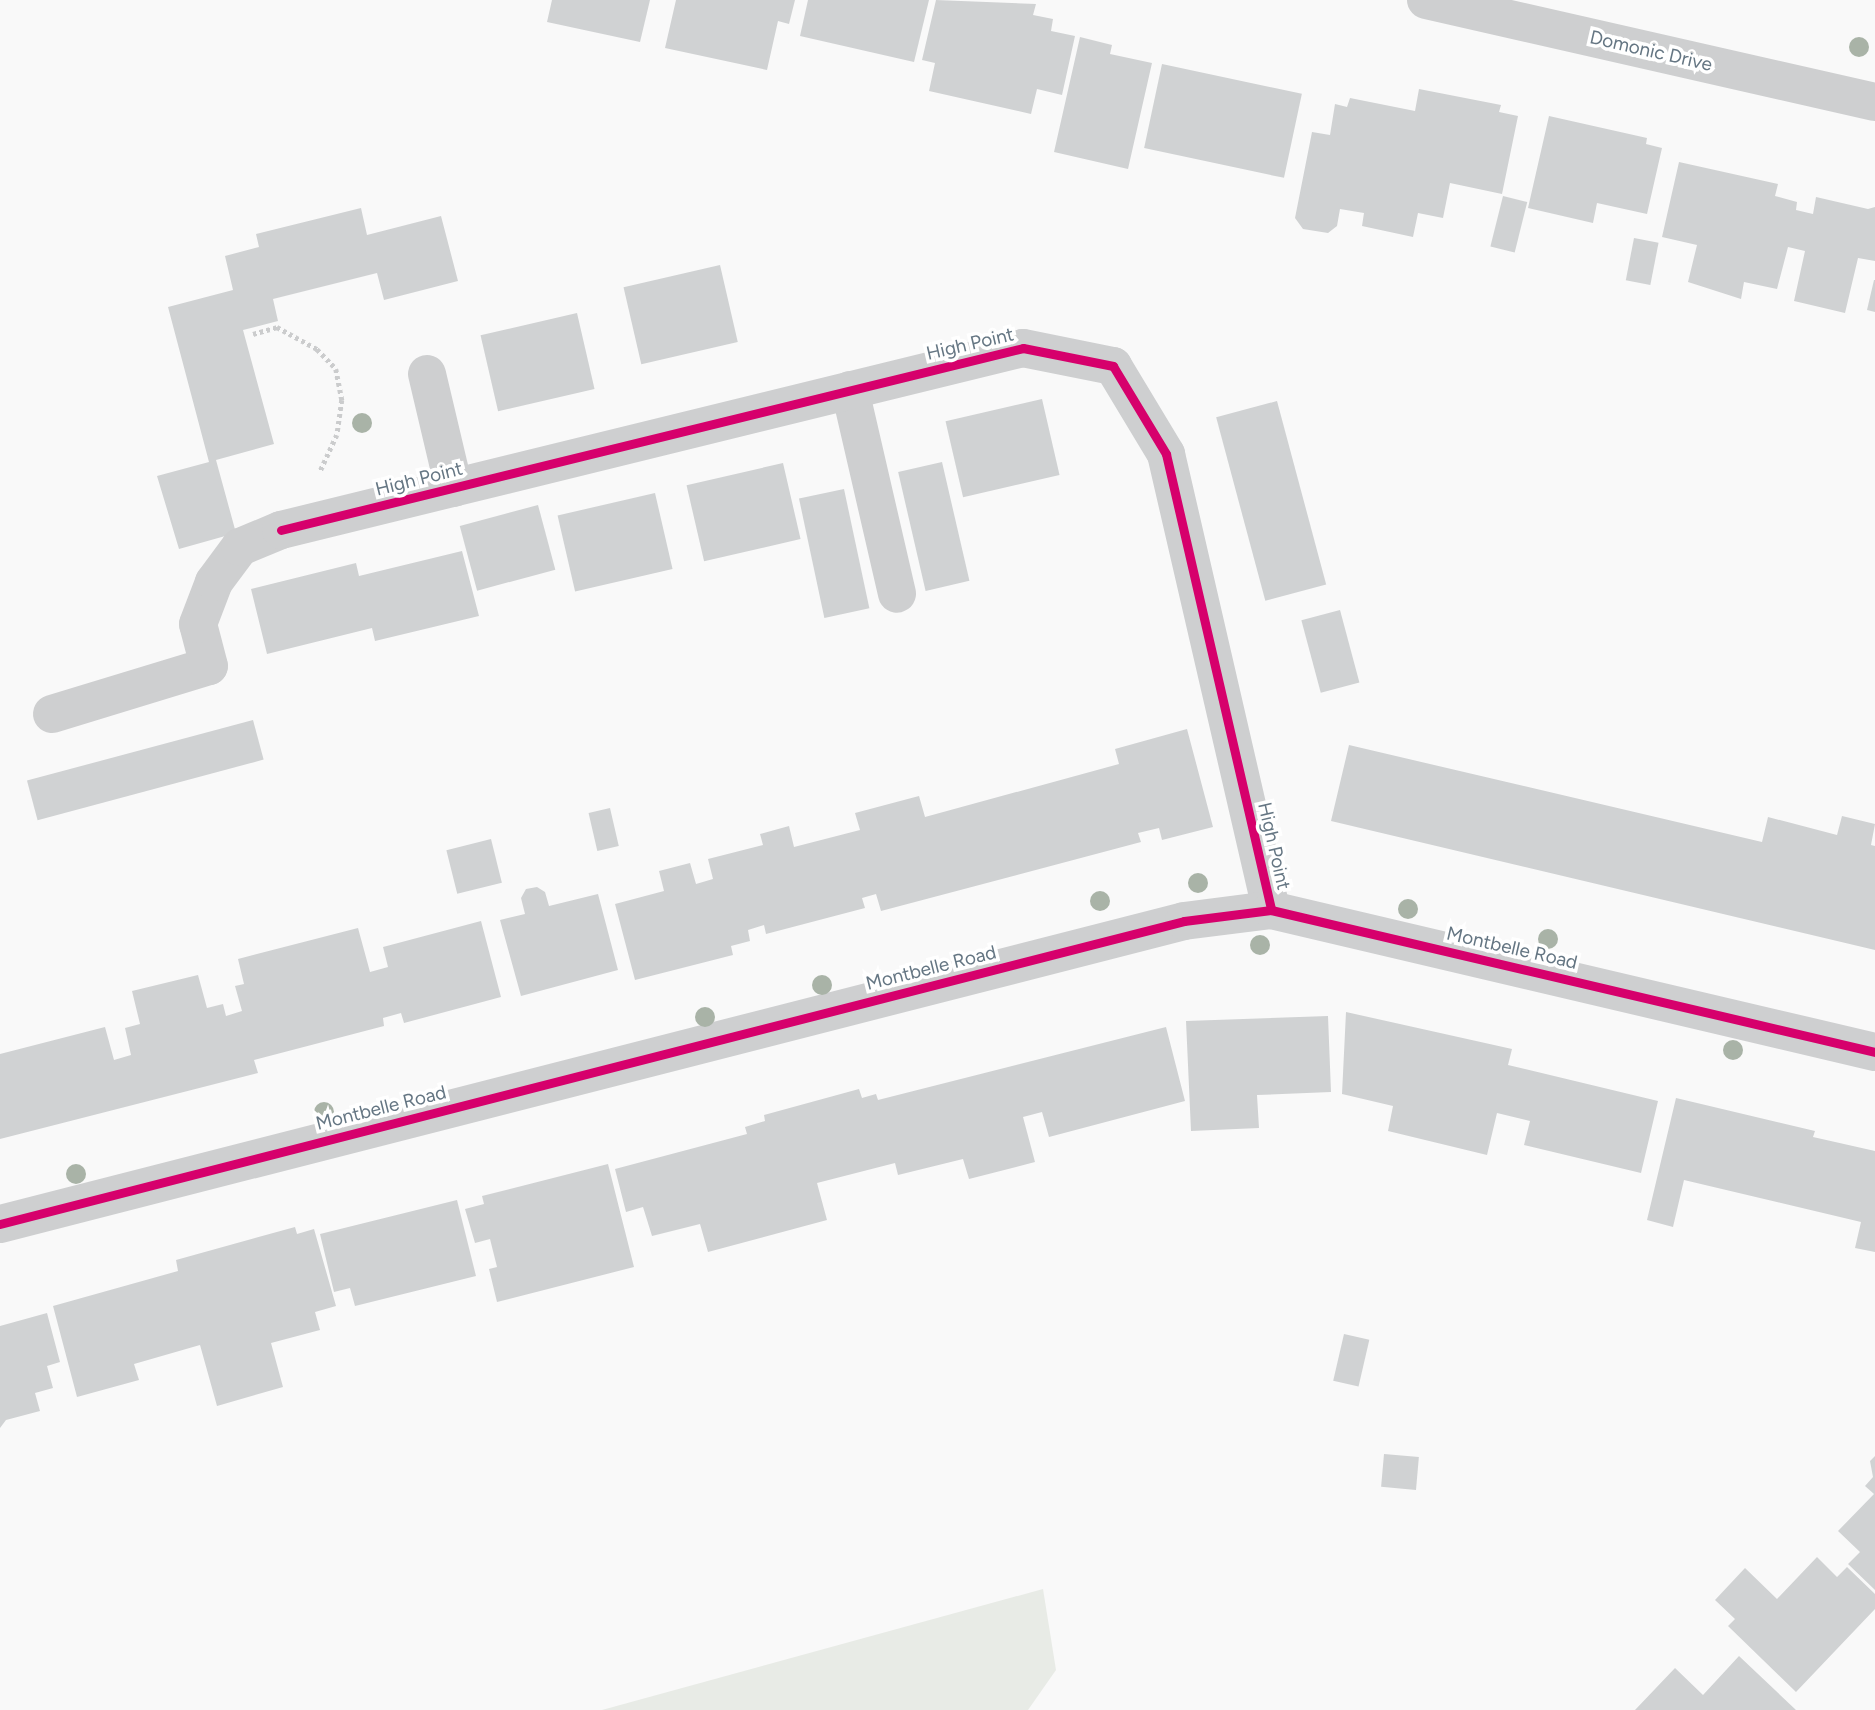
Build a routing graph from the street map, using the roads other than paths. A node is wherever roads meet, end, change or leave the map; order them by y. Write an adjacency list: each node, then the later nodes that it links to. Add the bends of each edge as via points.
1 (1426, 0): 2 (street, Domonic Drive)
2 (1875, 102)
3 (427, 374): 5 (street, High Point)
4 (850, 390): 5 (street, High Point); 6 (street); 8 (street, High Point, via 1023,348 1113,366 1166,454)
5 (454, 488): 7 (street, High Point, via 288,529 240,547 214,582 198,624 209,666)
6 (897, 594)
7 (52, 714)
8 (1271, 910): 9 (street, Montbelle Road); 10 (street, Montbelle Road, via 1184,921)
9 (1875, 1052)
10 (0, 1224)

